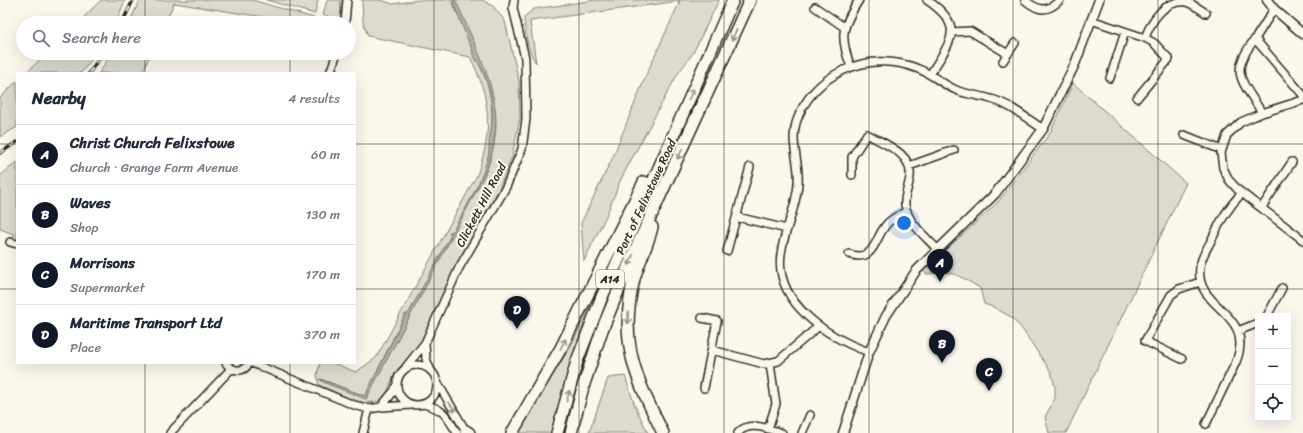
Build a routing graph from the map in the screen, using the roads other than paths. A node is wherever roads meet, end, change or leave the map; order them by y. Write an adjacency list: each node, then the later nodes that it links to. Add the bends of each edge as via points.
1 (347, 0): 13 (street)
2 (514, 0): 59 (street, Clickett Hill Road, via 513,8 525,58 526,119 522,149 506,187 459,268)
3 (733, 0): 34 (highway, Port of Felixstowe Road / A14, one-way to 3)
4 (750, 0): 43 (highway, Port of Felixstowe Road / A14, one-way to 43)
5 (859, 0): 15 (street)
6 (927, 0): 16 (street, via 945,14)
7 (1025, 0): 8 (street, via 1034,8 1044,10 1051,8)
8 (1060, 0)
9 (1099, 0): 14 (street)
10 (1271, 3): 18 (street); 20 (street)
11 (815, 7): 15 (street)
12 (1206, 13): 19 (street, via 1188,2 1170,3 1154,18)
13 (346, 16)
14 (1091, 20): 17 (street); 33 (street, via 1075,64)
15 (844, 27): 25 (street, via 844,48)
16 (952, 32): 22 (street, via 970,31); 27 (street, via 949,44)
17 (1125, 32): 19 (street); 28 (street)
18 (1303, 34)
19 (1145, 38): 30 (street, via 1154,43 1169,59)
20 (1255, 39): 29 (street); 32 (street, via 1239,69 1243,81)
21 (1015, 43): 22 (street)
22 (1008, 54): 24 (street)
23 (335, 60): 26 (street)
24 (1003, 61)
25 (851, 67): 27 (street, via 891,62 916,67); 47 (street, via 834,75 816,89 799,116 794,137 798,190)
26 (330, 72)
27 (930, 75): 33 (street, via 958,91 1006,105)
28 (1110, 78)
29 (1303, 95)
30 (1137, 98)
31 (1303, 100): 32 (street)
32 (1262, 113): 37 (street, via 1234,127 1227,135)
33 (1044, 129): 49 (street, via 995,194)
34 (675, 130): 79 (highway, one-way to 34, via 561,348 651,169); 83 (highway, Port of Felixstowe Road / A14, one-way to 34, via 577,361 601,299)
35 (1184, 135): 37 (street)
36 (954, 150): 39 (street)
37 (1222, 150): 42 (street, via 1225,174)
38 (1292, 162): 44 (street)
39 (910, 166): 41 (street, via 902,154 868,134 852,157); 45 (street, via 905,196)
40 (750, 167): 46 (street)
41 (852, 175)
42 (1242, 193): 44 (street); 52 (street, via 1227,209 1202,258)
43 (659, 199): 84 (highway, Port of Felixstowe Road / A14, one-way to 84, via 602,330); 85 (highway, one-way to 85, via 650,236 634,279 628,327 638,382)
44 (1262, 207): 48 (street)
45 (907, 211): 49 (street, via 915,226); 51 (street, via 887,224 870,252 859,257)
46 (736, 217): 47 (street); 50 (street)
47 (787, 229): 57 (street, via 780,254 783,280 788,293)
48 (1303, 240)
49 (937, 250): 61 (street, via 903,288)
50 (728, 251)
51 (849, 254)
52 (1200, 282): 58 (street, via 1205,292 1232,320); 62 (street, via 1179,289 1171,295 1145,342)
53 (1282, 288): 54 (street)
54 (1269, 313)
55 (702, 318): 60 (street, via 718,320)
56 (1255, 324): 58 (street)
57 (819, 326): 61 (street, via 834,337); 66 (street, via 778,361)
58 (1238, 331): 77 (street, via 1238,356)
59 (425, 343): 68 (street, Clickett Hill Road); 69 (street, via 428,367)
60 (712, 350): 66 (street); 72 (street)
61 (869, 352): 89 (street)
62 (1182, 359)
63 (227, 364): 67 (street)
64 (249, 364): 67 (street, via 242,370)
65 (252, 364): 75 (street)
66 (770, 364): 78 (street, via 776,404)
67 (231, 369): 81 (street)
68 (405, 369): 69 (street, via 420,365); 71 (street)
69 (434, 374): 70 (street)
70 (436, 382): 73 (street, via 432,398); 80 (street, one-way to 80)
71 (397, 384): 73 (street, via 405,400); 74 (street)
72 (704, 388)
73 (420, 404): 74 (street); 80 (street, via 440,409)
74 (381, 407): 75 (street)
75 (369, 409): 82 (street)
76 (810, 415): 88 (street)
77 (1206, 424)
78 (768, 429): 86 (street, via 747,426); 87 (street)
79 (512, 431)
80 (464, 432)
81 (170, 433)
82 (363, 433)
83 (557, 433)
84 (571, 433)
85 (663, 433)
86 (738, 433)
87 (782, 433)
88 (802, 433)
89 (843, 433)

